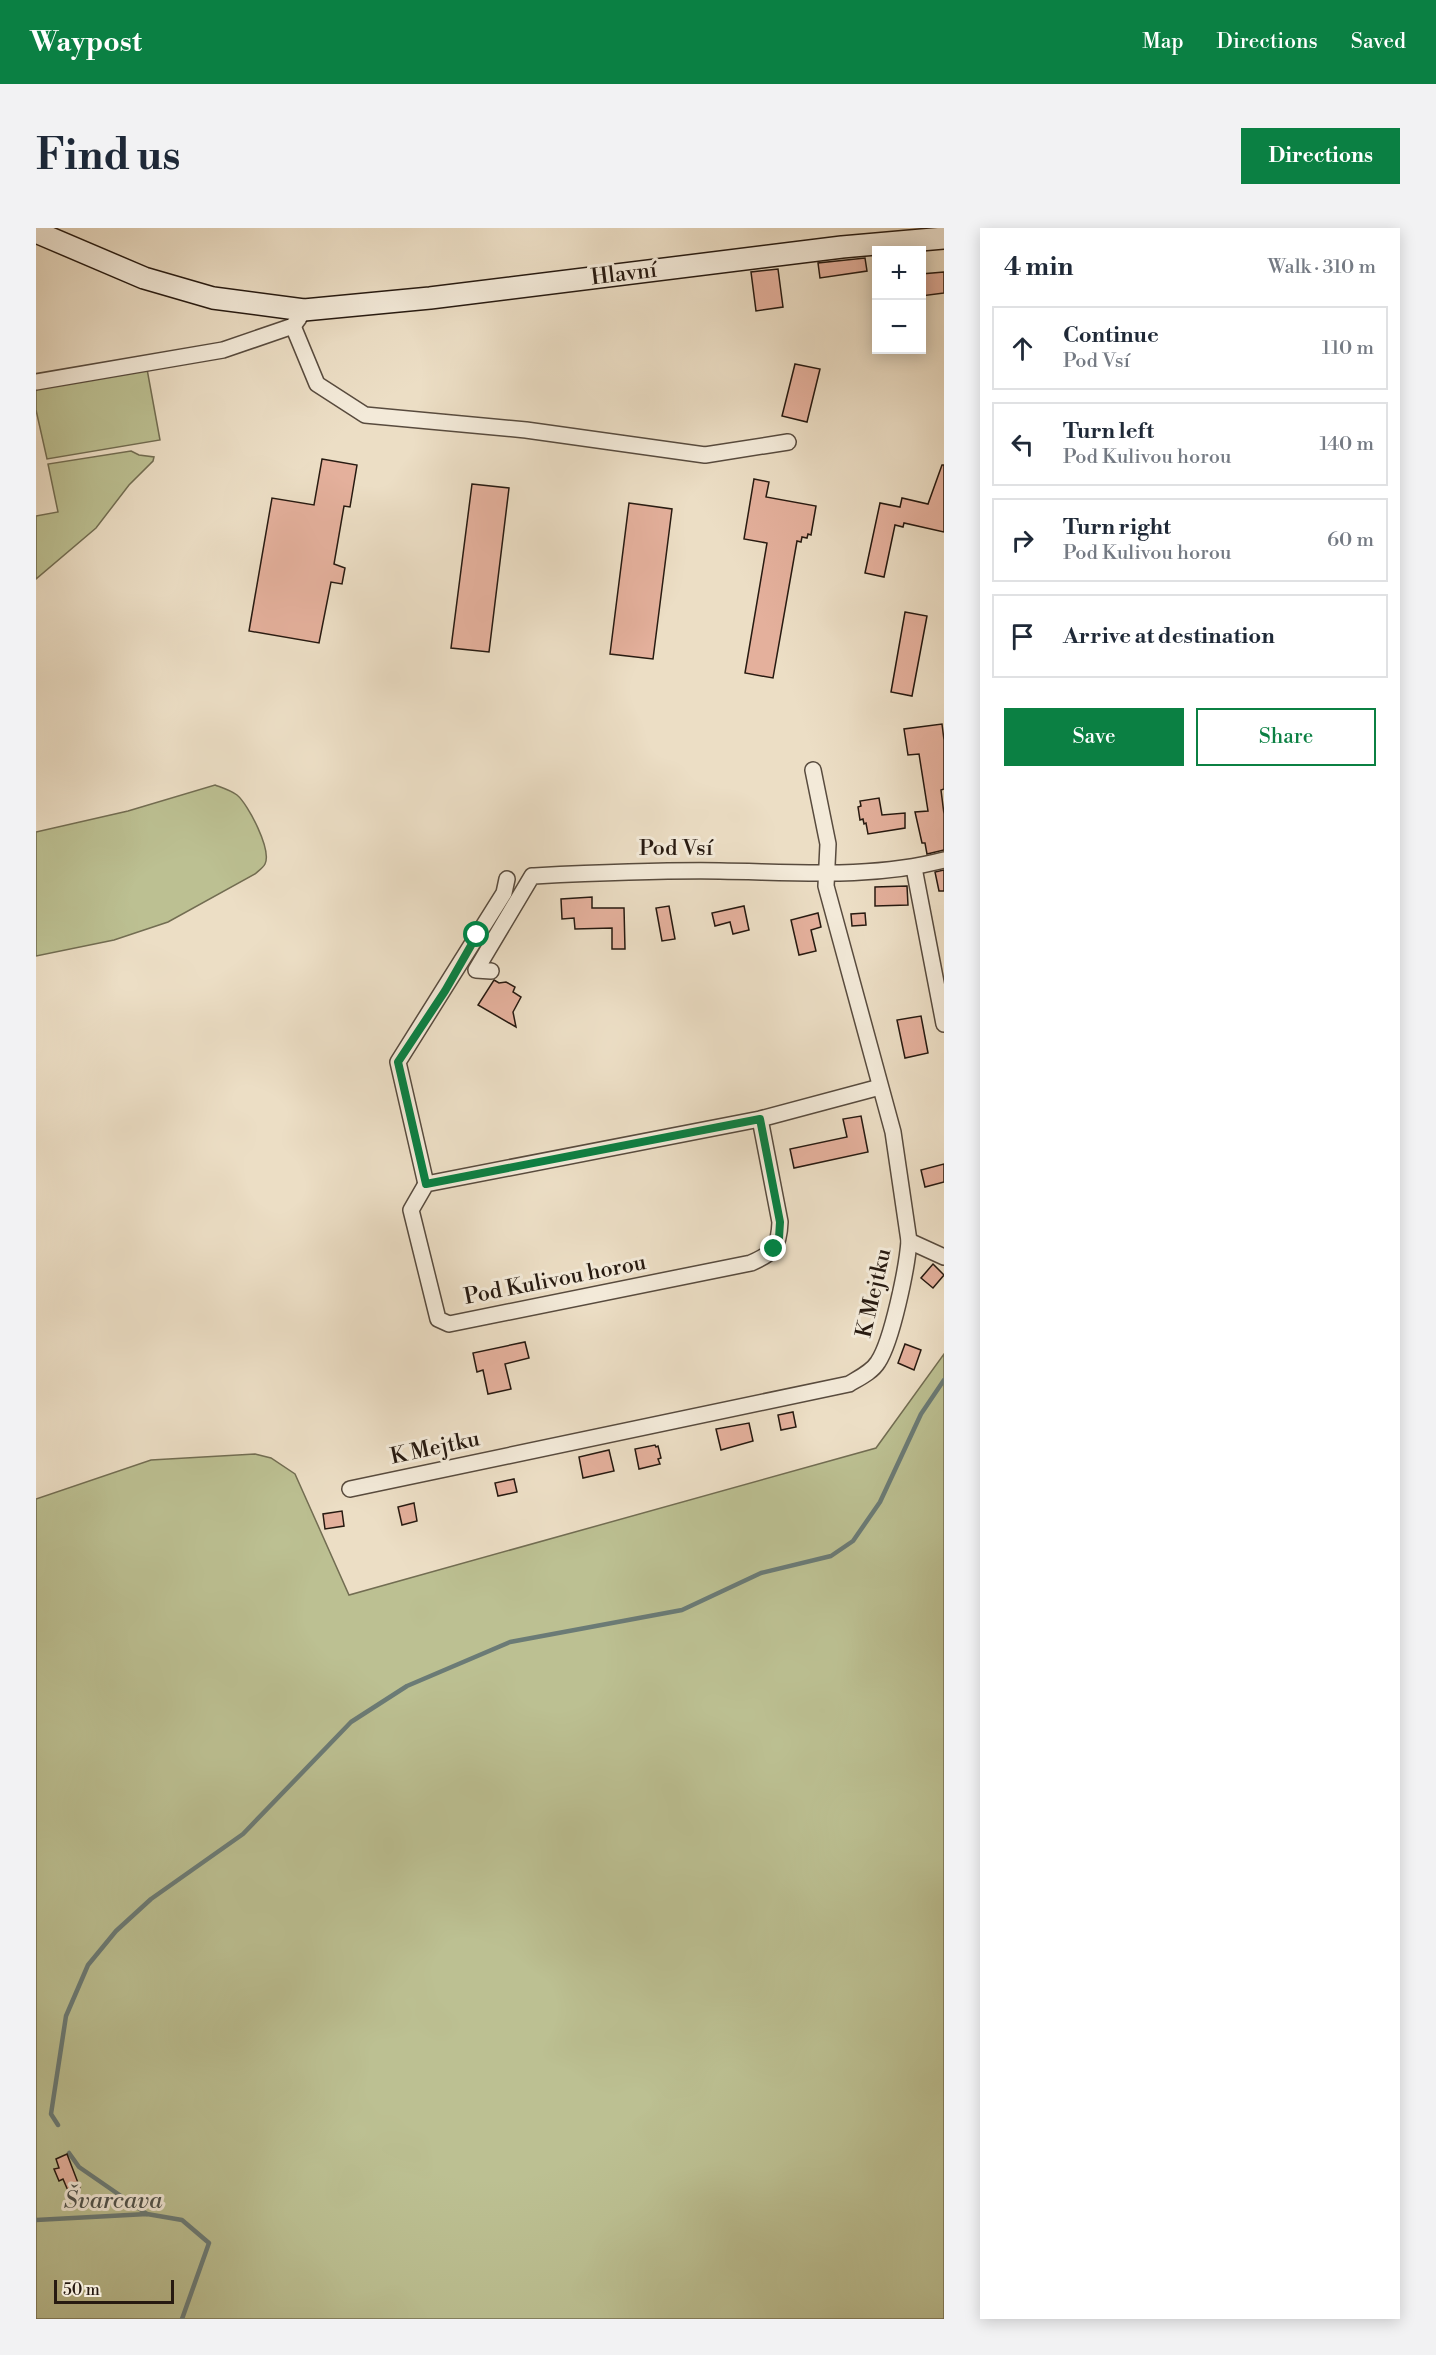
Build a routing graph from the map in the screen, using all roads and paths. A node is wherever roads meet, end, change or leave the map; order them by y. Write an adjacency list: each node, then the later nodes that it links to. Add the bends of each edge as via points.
1 (36, 232): 3 (main road, Hlavní, via 144,278)
2 (944, 238): 3 (main road, Hlavní, via 430,298)
3 (298, 318): 4 (street, via 223,350); 5 (street, via 317,384 365,415 525,430 705,454)
4 (36, 382)
5 (788, 442)
6 (813, 770): 9 (street, K Mejtku, via 828,844)
7 (944, 860): 8 (street, Pod Vsí)
8 (914, 868): 9 (street, Pod Vsí); 12 (street)
9 (828, 872): 11 (street, Pod Vsí, via 647,870 532,876 476,970); 13 (street, K Mejtku, via 826,886)
10 (507, 879): 15 (street, via 504,893 398,1062)
11 (491, 971)
12 (944, 1024)
13 (880, 1087): 14 (street); 16 (street, K Mejtku, via 893,1132)
14 (760, 1119): 15 (street); 15 (street, Pod Kulivou horou, via 780,1222 774,1249 761,1258 449,1324 438,1319 411,1210)
15 (426, 1184)
16 (909, 1241): 17 (street); 18 (street, K Mejtku, via 885,1349 878,1364 849,1384)
17 (944, 1257)
18 (350, 1489)

